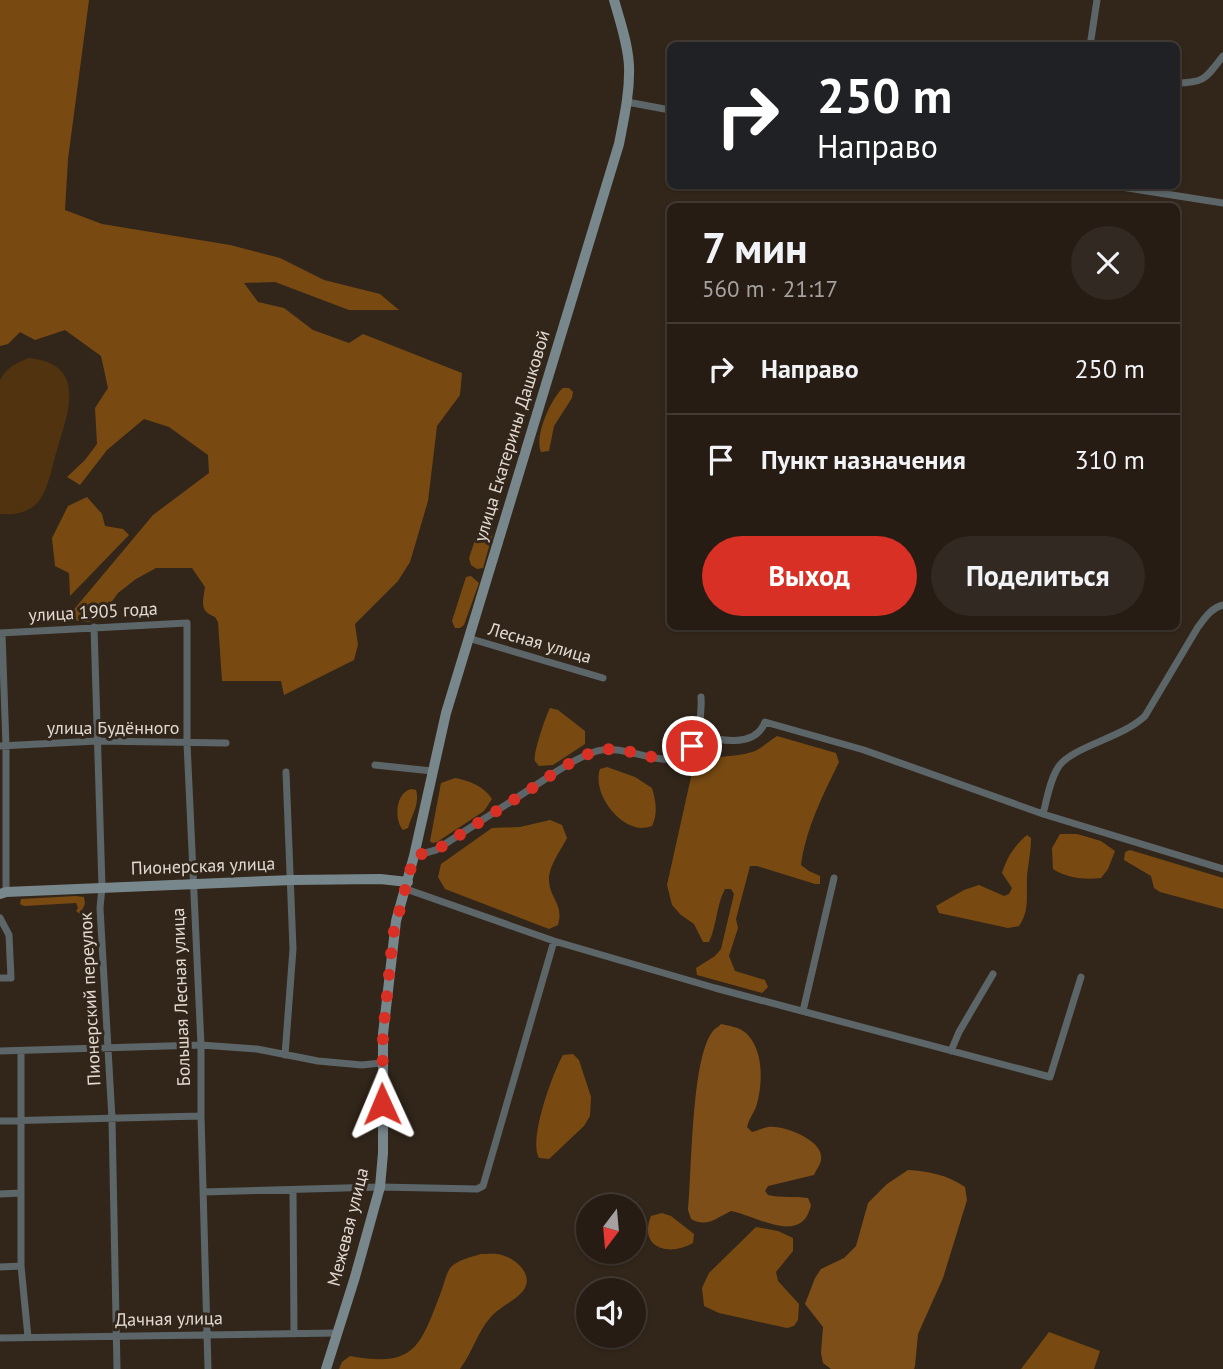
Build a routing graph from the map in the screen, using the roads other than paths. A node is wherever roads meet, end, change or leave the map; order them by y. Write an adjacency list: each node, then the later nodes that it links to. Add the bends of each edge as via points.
1 (614, 0): 6 (street, улица Екатерины Дашковой, via 629,66)
2 (1097, 0): 3 (street)
3 (1091, 42)
4 (1223, 56): 5 (street, via 1201,82)
5 (1180, 83)
6 (627, 102): 7 (street); 14 (street, улица Екатерины Дашковой, via 619,144)
7 (667, 109)
8 (1134, 189): 9 (street)
9 (1223, 203)
10 (1223, 605): 25 (street, via 1198,627 1135,726 1060,765)
11 (187, 623): 12 (street, улица 1905 года); 19 (street, Большая Лесная улица)
12 (94, 627): 13 (street, улица 1905 года); 18 (street, Пионерский переулок)
13 (1, 633): 21 (street)
14 (468, 638): 15 (street, Лесная улица); 23 (street, улица Екатерины Дашковой)
15 (604, 678)
16 (701, 696): 17 (street)
17 (696, 735): 25 (street, via 740,740 762,730 765,722 864,751); 27 (street, via 683,756 670,760 613,749 598,751 562,768 436,850)
18 (97, 741): 19 (street, улица Будённого); 21 (street, улица Будённого); 33 (street, Пионерский переулок)
19 (187, 743): 20 (street, улица Будённого); 31 (street, Большая Лесная улица)
20 (226, 743)
21 (3, 746): 26 (street)
22 (375, 765): 23 (street)
23 (432, 771): 27 (street, улица Екатерины Дашковой)
24 (286, 772): 30 (street)
25 (1043, 814): 28 (street)
26 (3, 834): 34 (street)
27 (414, 856): 32 (street, улица Екатерины Дашковой)
28 (1223, 869)
29 (834, 878): 40 (street)
30 (292, 880): 31 (street, Пионерская улица); 32 (street, Пионерская улица, via 380,879); 46 (street, via 293,948)
31 (192, 884): 33 (street, Пионерская улица); 41 (street, Большая Лесная улица)
32 (407, 885): 36 (street); 47 (street, Межевая улица, via 393,935)
33 (102, 887): 34 (street, Пионерская улица); 42 (street, Пионерский переулок)
34 (3, 893)
35 (0, 918): 39 (street, via 9,935 11,978)
36 (554, 942): 40 (street); 52 (street, via 483,1186)
37 (993, 974): 45 (street)
38 (1081, 977): 45 (street, via 1050,1077)
39 (0, 978)
40 (803, 1011): 45 (street)
41 (201, 1045): 42 (street); 46 (street); 48 (street, Большая Лесная улица)
42 (108, 1047): 44 (street); 49 (street, Пионерский переулок)
43 (0, 1051): 44 (street)
44 (21, 1051): 50 (street)
45 (951, 1051)
46 (285, 1055): 47 (street, via 362,1065)
47 (382, 1063): 52 (street, Межевая улица)
48 (201, 1116): 49 (street); 54 (street, Большая Лесная улица)
49 (112, 1119): 50 (street); 61 (street, Пионерский переулок)
50 (19, 1120): 51 (street); 55 (street)
51 (0, 1121)
52 (380, 1187): 53 (street); 60 (street, Межевая улица)
53 (293, 1190): 54 (street); 59 (street)
54 (203, 1192): 62 (street, Большая Лесная улица)
55 (21, 1193): 56 (street); 57 (street)
56 (0, 1194)
57 (21, 1266): 58 (street); 64 (street)
58 (0, 1267)
59 (294, 1333): 60 (street, Дачная улица); 62 (street, Дачная улица)
60 (338, 1333): 67 (street, Межевая улица)
61 (115, 1335): 62 (street, Дачная улица); 64 (street, Дачная улица); 65 (street, Пионерский переулок)
62 (207, 1335): 66 (street, Большая Лесная улица)
63 (0, 1338): 64 (street, Дачная улица)
64 (28, 1338)
65 (117, 1369)
66 (208, 1369)
67 (326, 1369)

